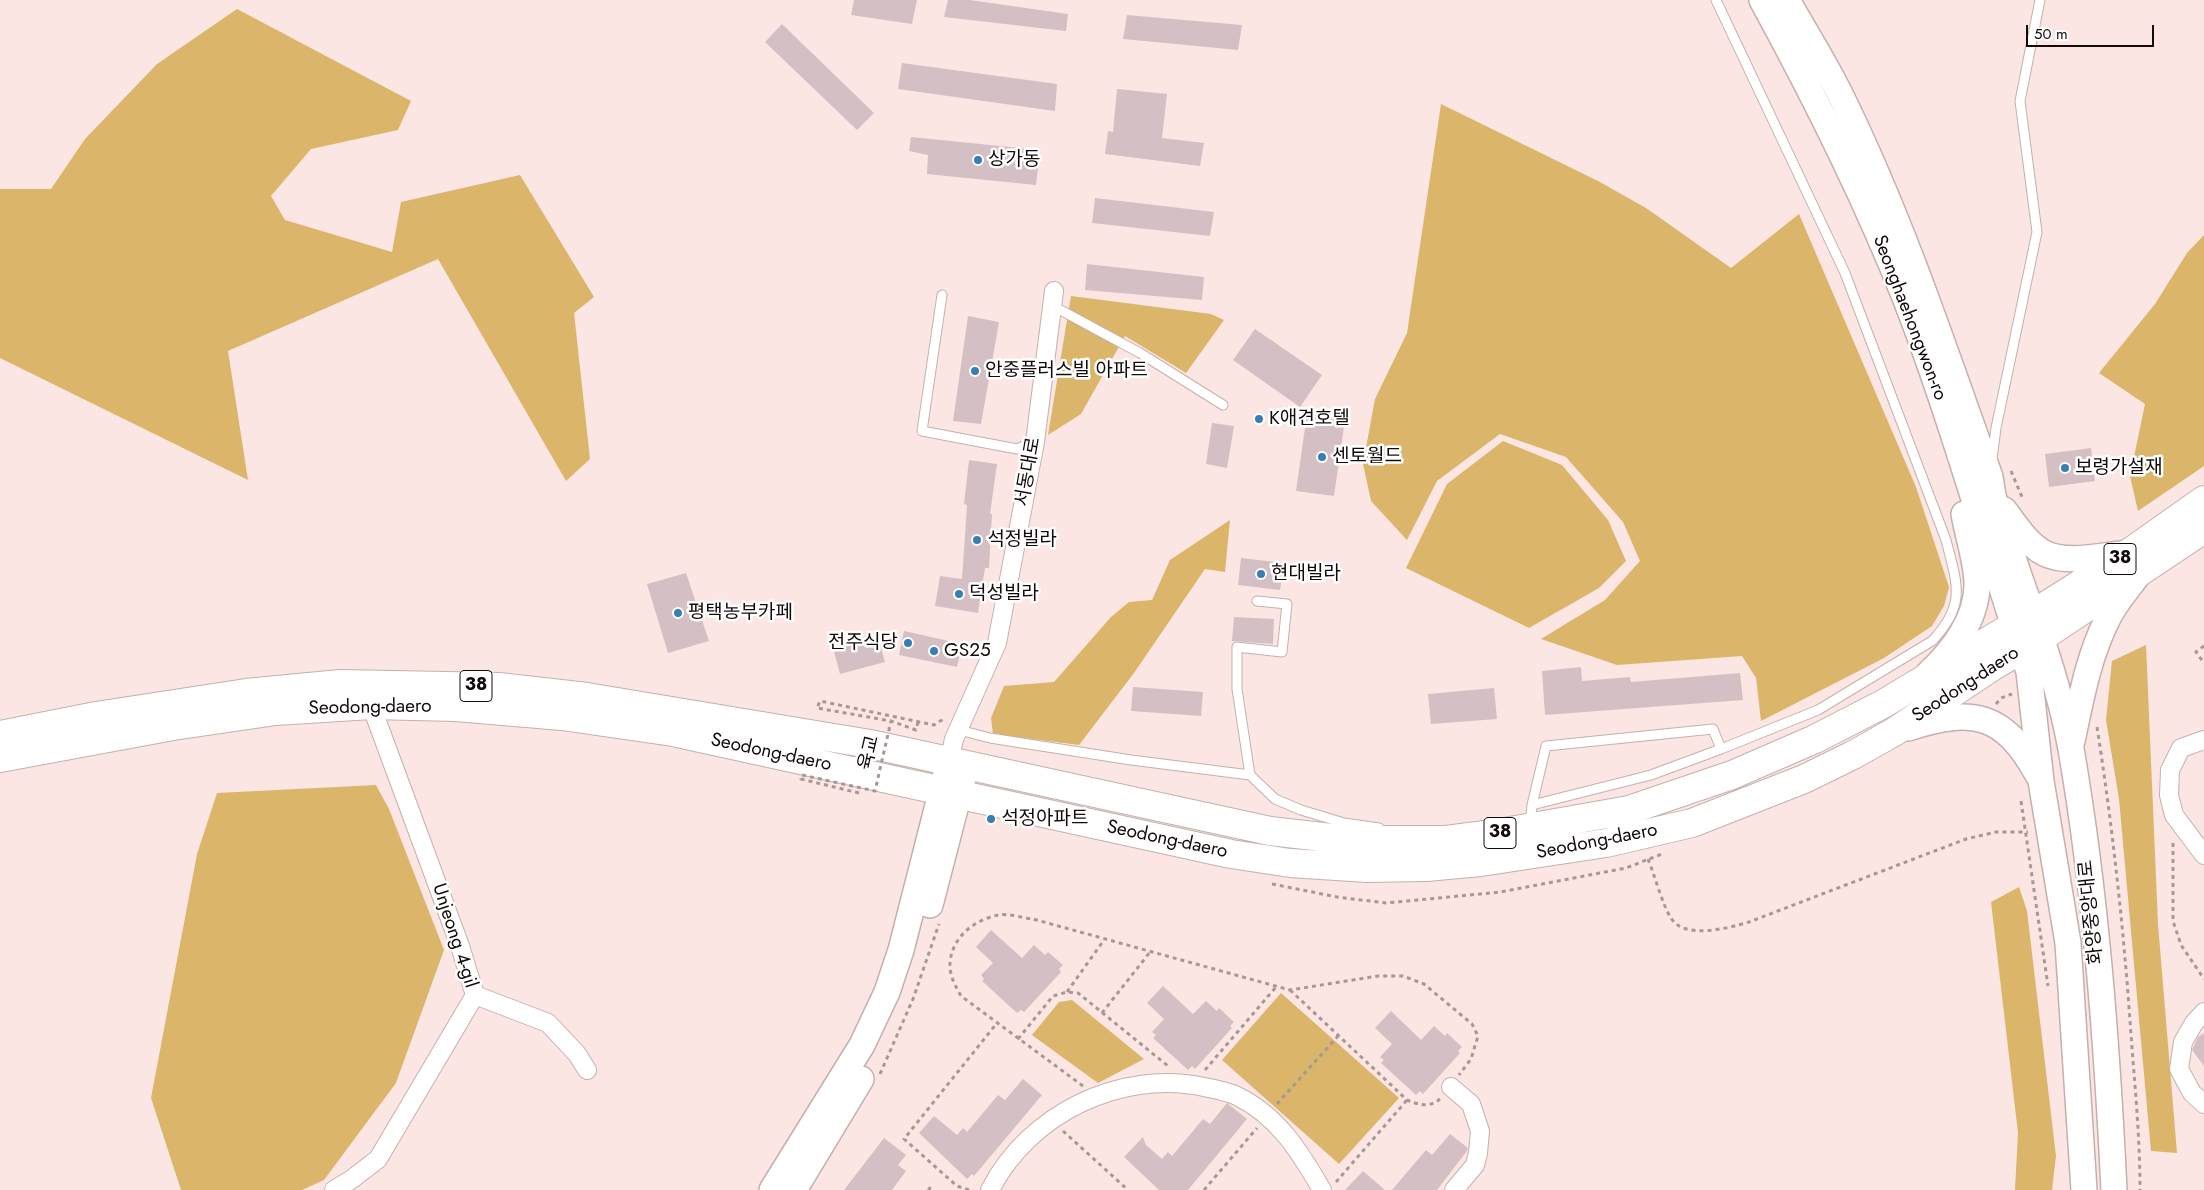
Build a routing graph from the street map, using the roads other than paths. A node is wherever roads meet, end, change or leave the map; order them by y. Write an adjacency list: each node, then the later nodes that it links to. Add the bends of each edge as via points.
1 (1716, 0): 14 (lane, via 1845,273 1946,540)
2 (1762, 0): 8 (main road, Seonghaehongwon-ro, via 1857,187 1906,300)
3 (1787, 0): 10 (main road, Seonghaehongwon-ro, via 1841,95 1881,183)
4 (2040, 0): 10 (lane, via 2020,101 2037,232 1996,428)
5 (942, 295): 9 (lane, via 922,431 1017,449)
6 (1053, 298): 7 (lane); 9 (street, 서동대로)
7 (1223, 405)
8 (1945, 413): 14 (main road); 16 (main road, Seonghaehongwon-ro)
9 (1035, 442): 19 (street, 서동대로, via 997,643)
10 (1997, 479): 13 (main road, via 2023,534 2042,552 2057,557); 16 (main road, Seonghaehongwon-ro)
11 (2204, 500): 13 (main road, Seodong-daero / 38)
12 (2204, 529): 13 (main road, Seodong-daero / 38)
13 (2134, 563): 16 (main road, Seodong-daero / 38); 23 (main road, via 2085,676)
14 (1967, 582): 17 (main road, via 1973,611 1962,634 1941,662); 24 (lane, via 1943,629 1932,641 1818,710)
15 (1257, 600): 27 (lane, via 1287,604 1282,652 1237,647 1237,690)
16 (2028, 632): 17 (main road, Seodong-daero / 38); 20 (main road, Seodong-daero / 38); 23 (main road, 화양중앙대로, via 2049,659); 28 (main road, 화양중앙대로)
17 (1916, 685): 30 (main road, Seodong-daero / 38, via 1815,739 1732,775 1629,810)
18 (371, 705): 25 (main road, Seodong-daero / 38, via 225,717); 29 (main road, Seodong-daero / 38, via 456,707 562,716 673,732); 35 (street, Unjeong 4-gil)
19 (959, 730): 26 (street, 서동대로, via 954,739); 27 (lane, via 990,738 1131,760)
20 (1894, 732): 28 (main road, via 1942,718 1968,716 1984,720 2012,737); 29 (main road, Seodong-daero / 38, via 1796,782 1692,822 1606,843 1435,866 1367,868 1299,864 1231,854)
21 (0, 735): 26 (main road, Seodong-daero / 38, via 96,716 246,693 340,684 430,684 499,687 587,697 870,744)
22 (2204, 740): 34 (street, via 2181,748 2170,770 2169,795 2174,815)
23 (2071, 748): 47 (main road, 화양중앙대로, via 2099,972)
24 (1721, 750): 30 (lane); 30 (lane, via 1713,729 1546,746)
25 (0, 758)
26 (957, 764): 29 (main road); 33 (main road, Seodong-daero / 38, via 1270,831 1348,840)
27 (1250, 775): 31 (lane, via 1275,799 1301,810 1344,823)
28 (2041, 781): 46 (main road, 화양중앙대로, via 2037,833 2068,943)
29 (951, 792): 42 (main road, via 887,992 862,1045); 43 (main road, via 917,952 905,986 874,1058)
30 (1531, 816): 33 (main road, Seodong-daero / 38)
31 (1393, 829)
32 (1403, 831): 33 (lane)
33 (1446, 840)
34 (2204, 855)
35 (475, 995): 37 (street, via 548,1023 577,1054); 41 (street, Unjeong 4-gil, via 378,1159)
36 (2204, 1012): 39 (street, via 2183,1042 2178,1069 2192,1093)
37 (587, 1070)
38 (1451, 1087): 45 (street, via 1471,1104 1480,1131 1475,1165)
39 (2204, 1104)
40 (1329, 1186): 44 (street, via 1281,1128 1267,1116 1236,1096 1193,1084 1170,1082 1128,1085 1095,1095 1051,1121 1015,1153)
41 (334, 1190)
42 (772, 1190)
43 (794, 1190)
44 (990, 1190)
45 (1454, 1190)
46 (2084, 1190)
47 (2114, 1190)

